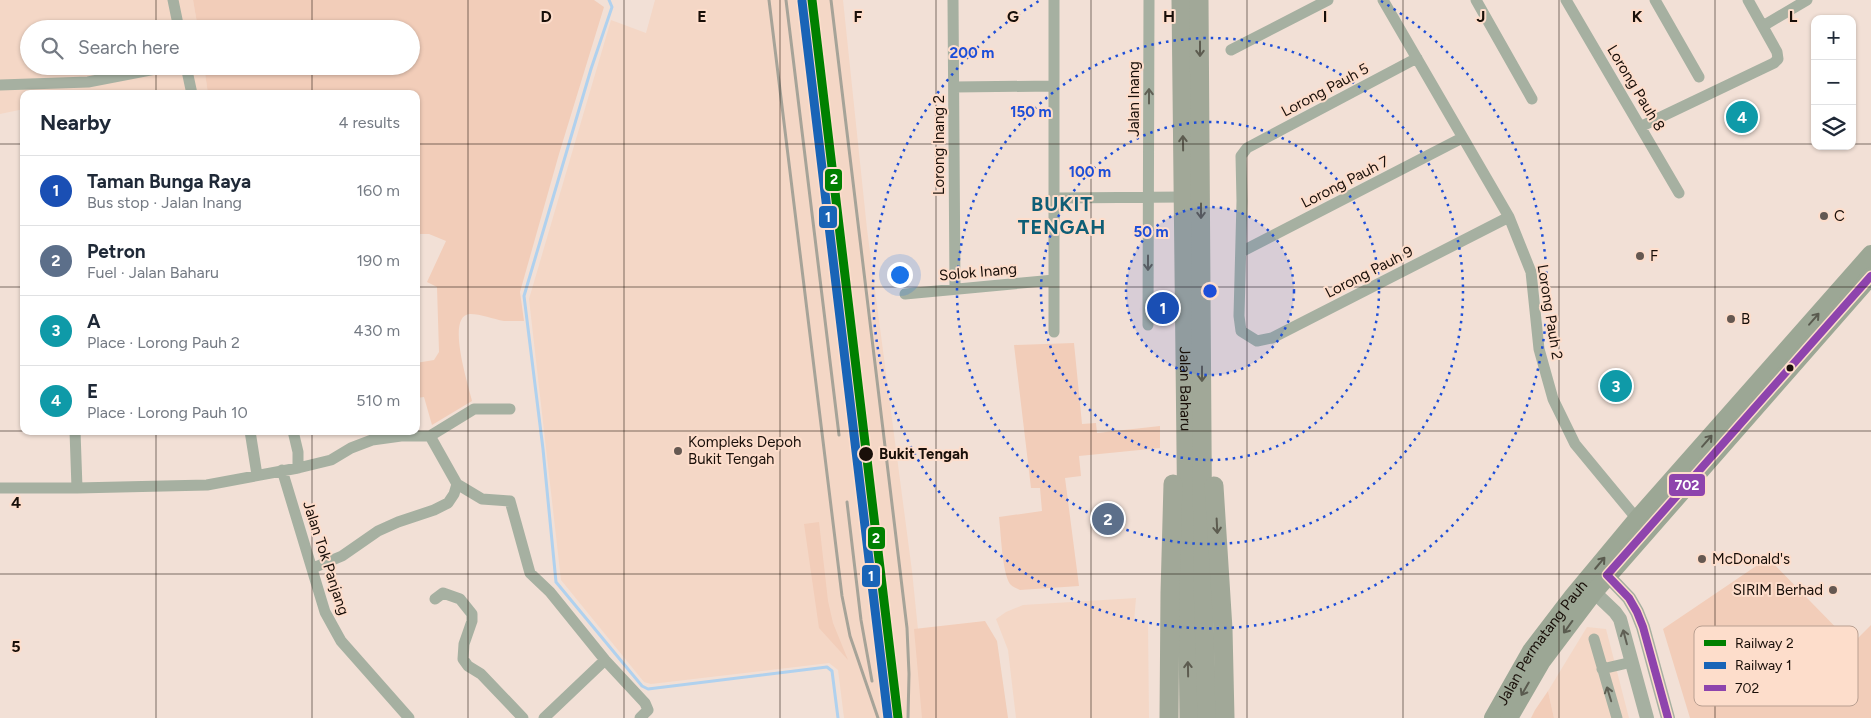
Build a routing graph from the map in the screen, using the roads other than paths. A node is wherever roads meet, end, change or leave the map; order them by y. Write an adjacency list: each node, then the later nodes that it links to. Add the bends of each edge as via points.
1 (173, 0): 14 (street)
2 (954, 0): 23 (street, Lorong Inang 2)
3 (1054, 0): 22 (street)
4 (1150, 0): 29 (street, Jalan Inang, one-way to 4)
5 (1181, 0): 30 (highway, Jalan Baharu, one-way to 5)
6 (1199, 0): 47 (highway, Jalan Baharu, one-way to 47)
7 (1328, 0): 16 (street)
8 (1383, 0): 17 (street, Lorong Pauh 2)
9 (1476, 0): 25 (street)
10 (1566, 0): 26 (street, Lorong Pauh 8)
11 (1655, 0): 20 (street)
12 (1748, 0): 15 (street)
13 (1807, 0): 15 (street)
14 (177, 20)
15 (1763, 26): 26 (street, via 1777,52 1778,58 1774,63)
16 (1230, 50)
17 (1416, 58): 27 (street, Lorong Pauh 2); 33 (street, Lorong Pauh 5, via 1247,148 1241,156)
18 (124, 75): 21 (street, via 88,82)
19 (188, 75): 24 (street)
20 (1699, 77)
21 (0, 86)
22 (1054, 86): 23 (street); 31 (street)
23 (954, 87): 37 (street, Lorong Inang 2)
24 (191, 90)
25 (1532, 99)
26 (1642, 126): 28 (street, Lorong Pauh 8)
27 (1462, 138): 32 (street, Lorong Pauh 2); 33 (street, Lorong Pauh 7)
28 (1679, 192)
29 (1149, 197): 30 (street); 31 (street); 39 (street, Jalan Inang, one-way to 39)
30 (1184, 197): 47 (highway, Jalan Baharu)
31 (1054, 198): 36 (street)
32 (1509, 217): 33 (street, Lorong Pauh 9, via 1272,338 1257,341 1241,331); 54 (street, Lorong Pauh 2, via 1531,272 1539,349 1553,399 1575,444)
33 (1241, 252)
34 (1871, 254): 54 (main road, Jalan Permatang Pauh, one-way to 34)
35 (1871, 276): 56 (main road, Jalan Permatang Pauh)
36 (1054, 280): 37 (street, Solok Inang); 40 (street)
37 (955, 289): 38 (street, Solok Inang)
38 (905, 294)
39 (1148, 325)
40 (1054, 332)
41 (510, 409): 46 (street, via 474,409)
42 (75, 435): 53 (street)
43 (251, 435): 50 (street)
44 (294, 435): 48 (street)
45 (371, 436): 46 (street); 48 (street, via 332,460)
46 (430, 436): 51 (street)
47 (1194, 463): 57 (highway, Jalan Baharu); 68 (highway, via 1173,483); 71 (highway, one-way to 71, via 1214,488)
48 (298, 468): 49 (street)
49 (282, 470): 50 (street); 55 (street, Jalan Tok Panjang)
50 (256, 475): 53 (street, via 207,485)
51 (457, 484): 55 (street, via 448,503 398,522 342,556); 61 (street, via 482,499 510,501 530,573 550,592)
52 (0, 488): 53 (street)
53 (76, 488)
54 (1637, 519): 72 (main road, Jalan Permatang Pauh, one-way to 54, via 1531,651)
55 (313, 568): 64 (street, Jalan Tok Panjang, via 325,612 333,628)
56 (1607, 575): 58 (main road, Jalan Permatang Pauh); 76 (street, via 1629,598 1637,612)
57 (1195, 583): 69 (highway, Jalan Baharu, one-way to 57); 70 (highway, Jalan Baharu)
58 (1594, 592): 62 (street, one-way to 58, via 1620,619); 73 (main road, Jalan Permatang Pauh, one-way to 73, via 1542,661)
59 (435, 599): 65 (street, via 442,593 460,599 467,607 472,621 463,659)
60 (1594, 639): 63 (street)
61 (605, 660): 66 (street); 67 (street, via 646,702 648,710)
62 (1632, 662): 63 (street); 75 (street)
63 (1602, 670): 74 (street, one-way to 63)
64 (409, 718)
65 (523, 718)
66 (544, 718)
67 (640, 718)
68 (1169, 718)
69 (1189, 718)
70 (1207, 718)
71 (1225, 718)
72 (1493, 718)
73 (1509, 718)
74 (1617, 718)
75 (1647, 718)
76 (1668, 718)

